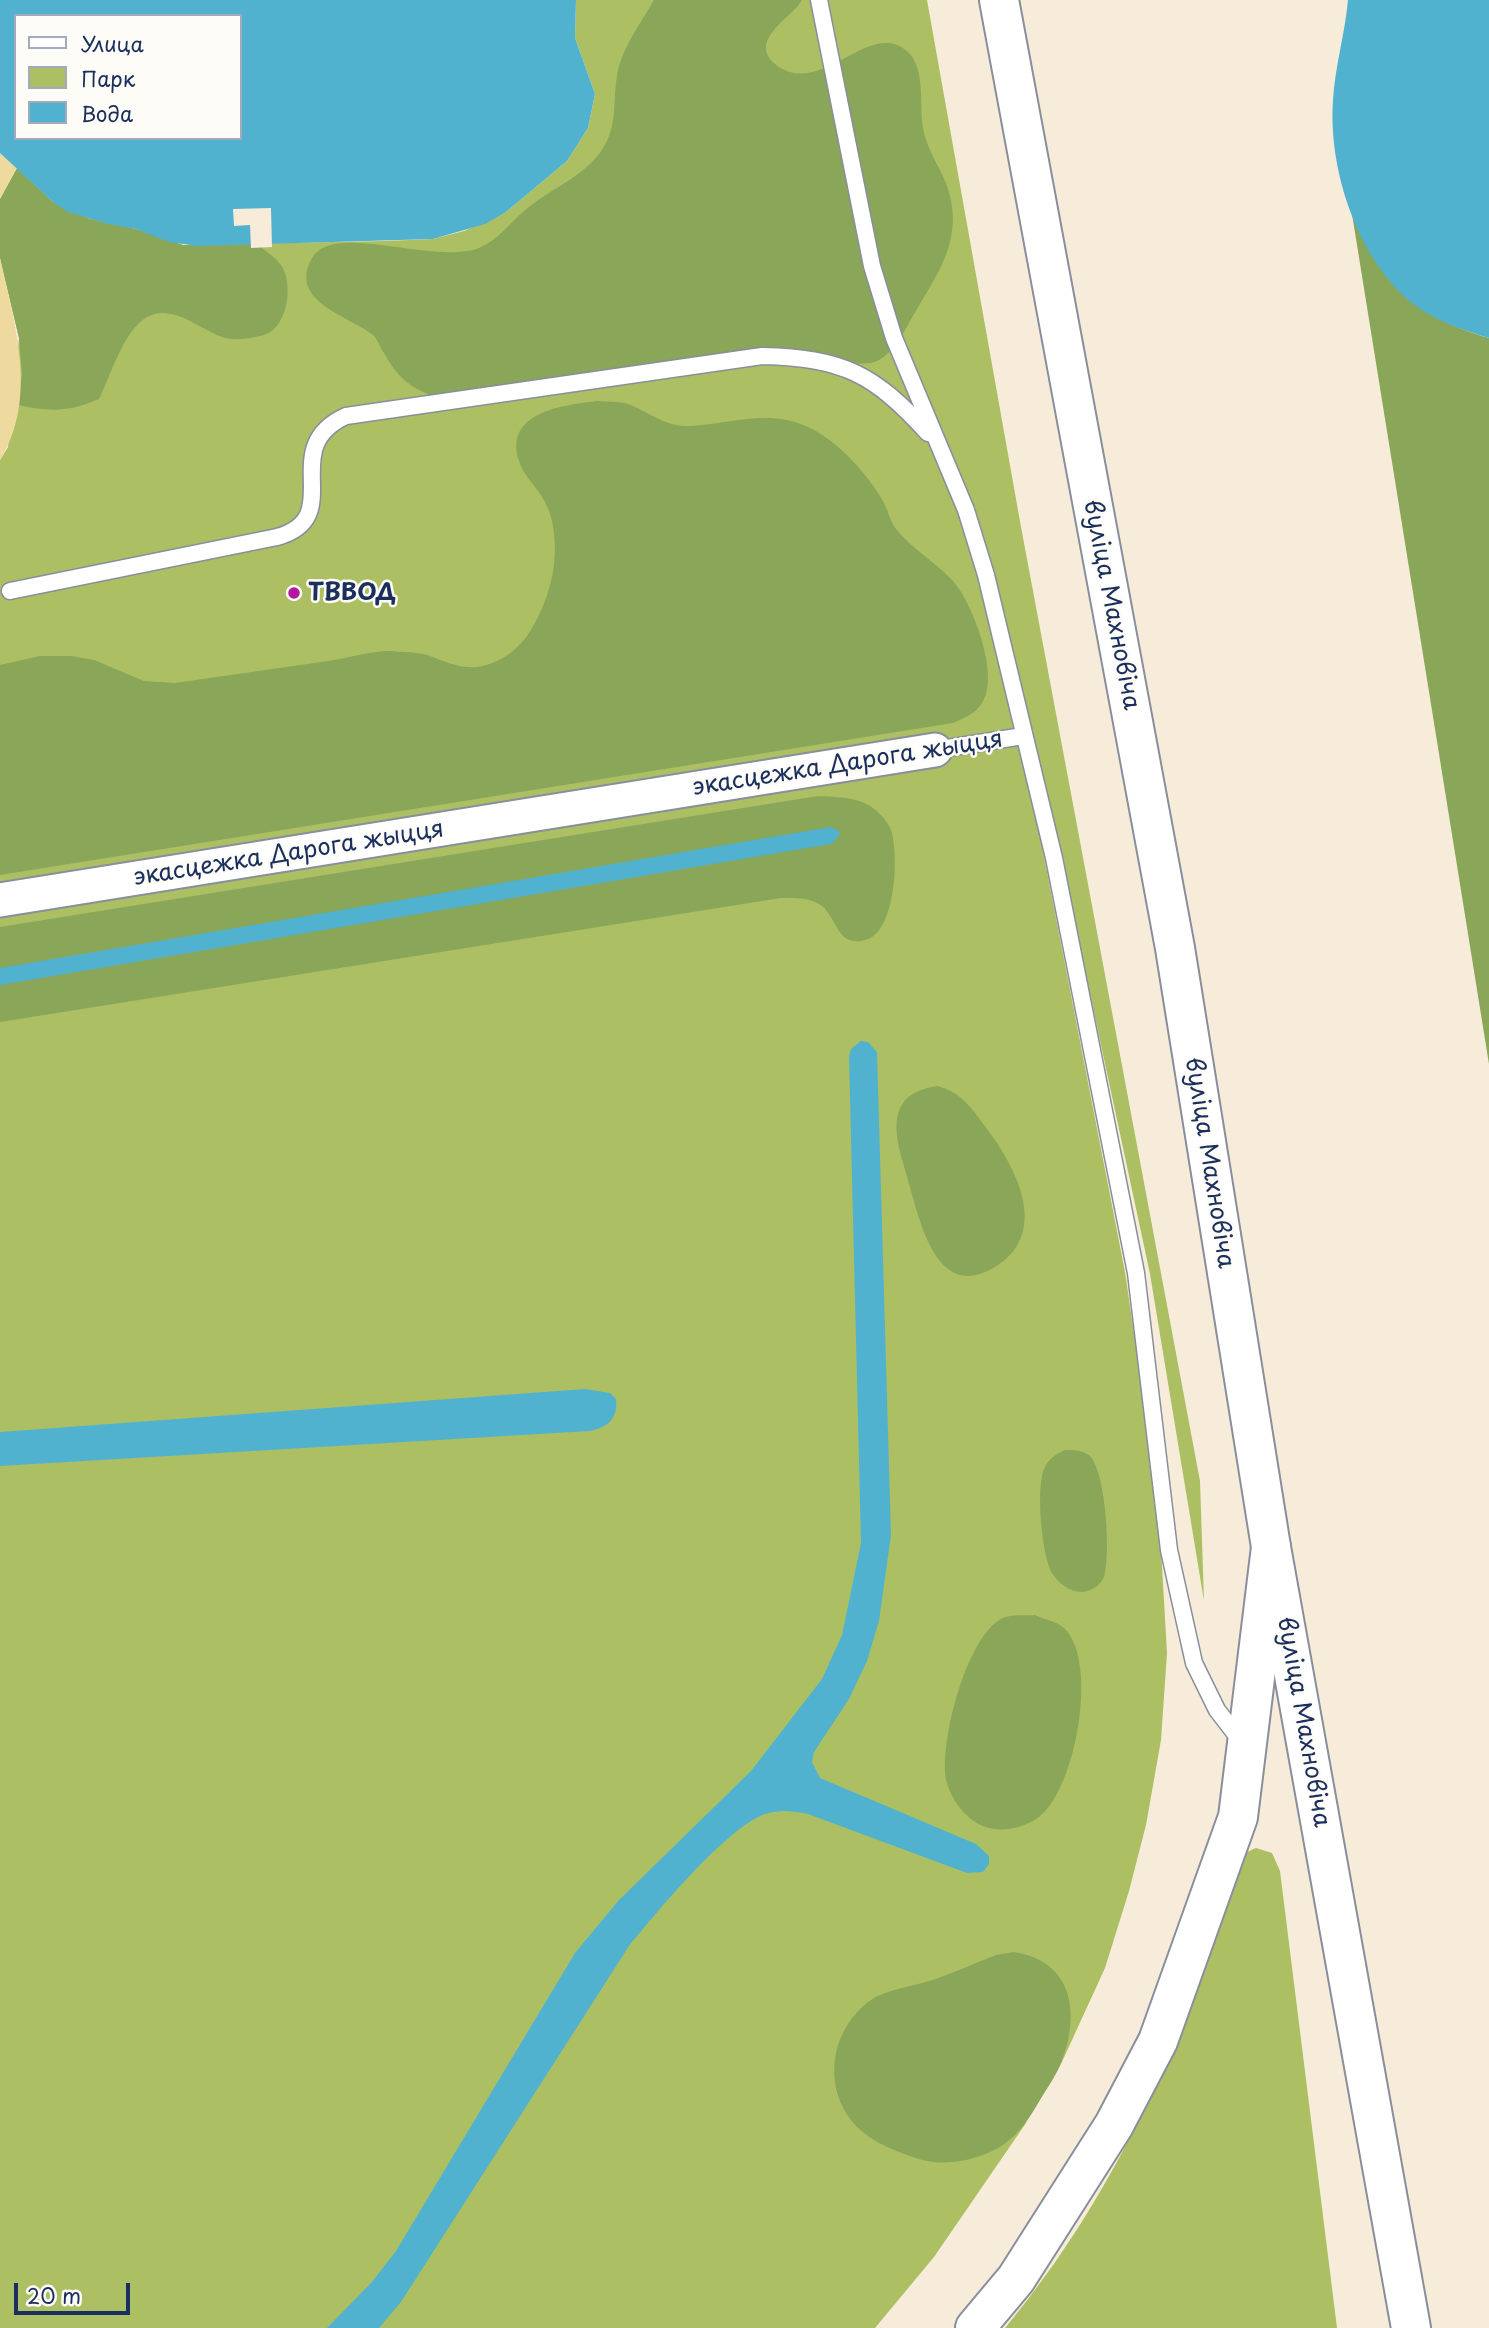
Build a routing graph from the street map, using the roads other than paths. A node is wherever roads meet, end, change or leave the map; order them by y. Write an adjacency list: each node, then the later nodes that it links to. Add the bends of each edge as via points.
1 (819, 0): 3 (lane, экасцежка Дарога жыцця, via 872,266 894,338)
2 (999, 0): 8 (main road, вуліца Махновіча, via 1175,948)
3 (937, 443): 4 (lane, via 871,379 833,363 795,357 762,356 370,412 346,416 320,433 312,459 312,505 307,519 295,530); 5 (lane, экасцежка Дарога жыцця, via 966,510 986,575)
4 (10, 591)
5 (1023, 736): 6 (lane, экасцежка Дарога жыцця); 9 (lane, via 1054,858 1136,1273 1169,1550 1194,1663 1217,1710)
6 (935, 750): 7 (street, экасцежка Дарога жыцця)
7 (0, 900)
8 (1271, 1547): 9 (main road); 11 (main road, вуліца Махновіча)
9 (1247, 1748): 10 (main road, via 1238,1817 1158,2041 1107,2136 1016,2279)
10 (975, 2328)
11 (1411, 2328)

